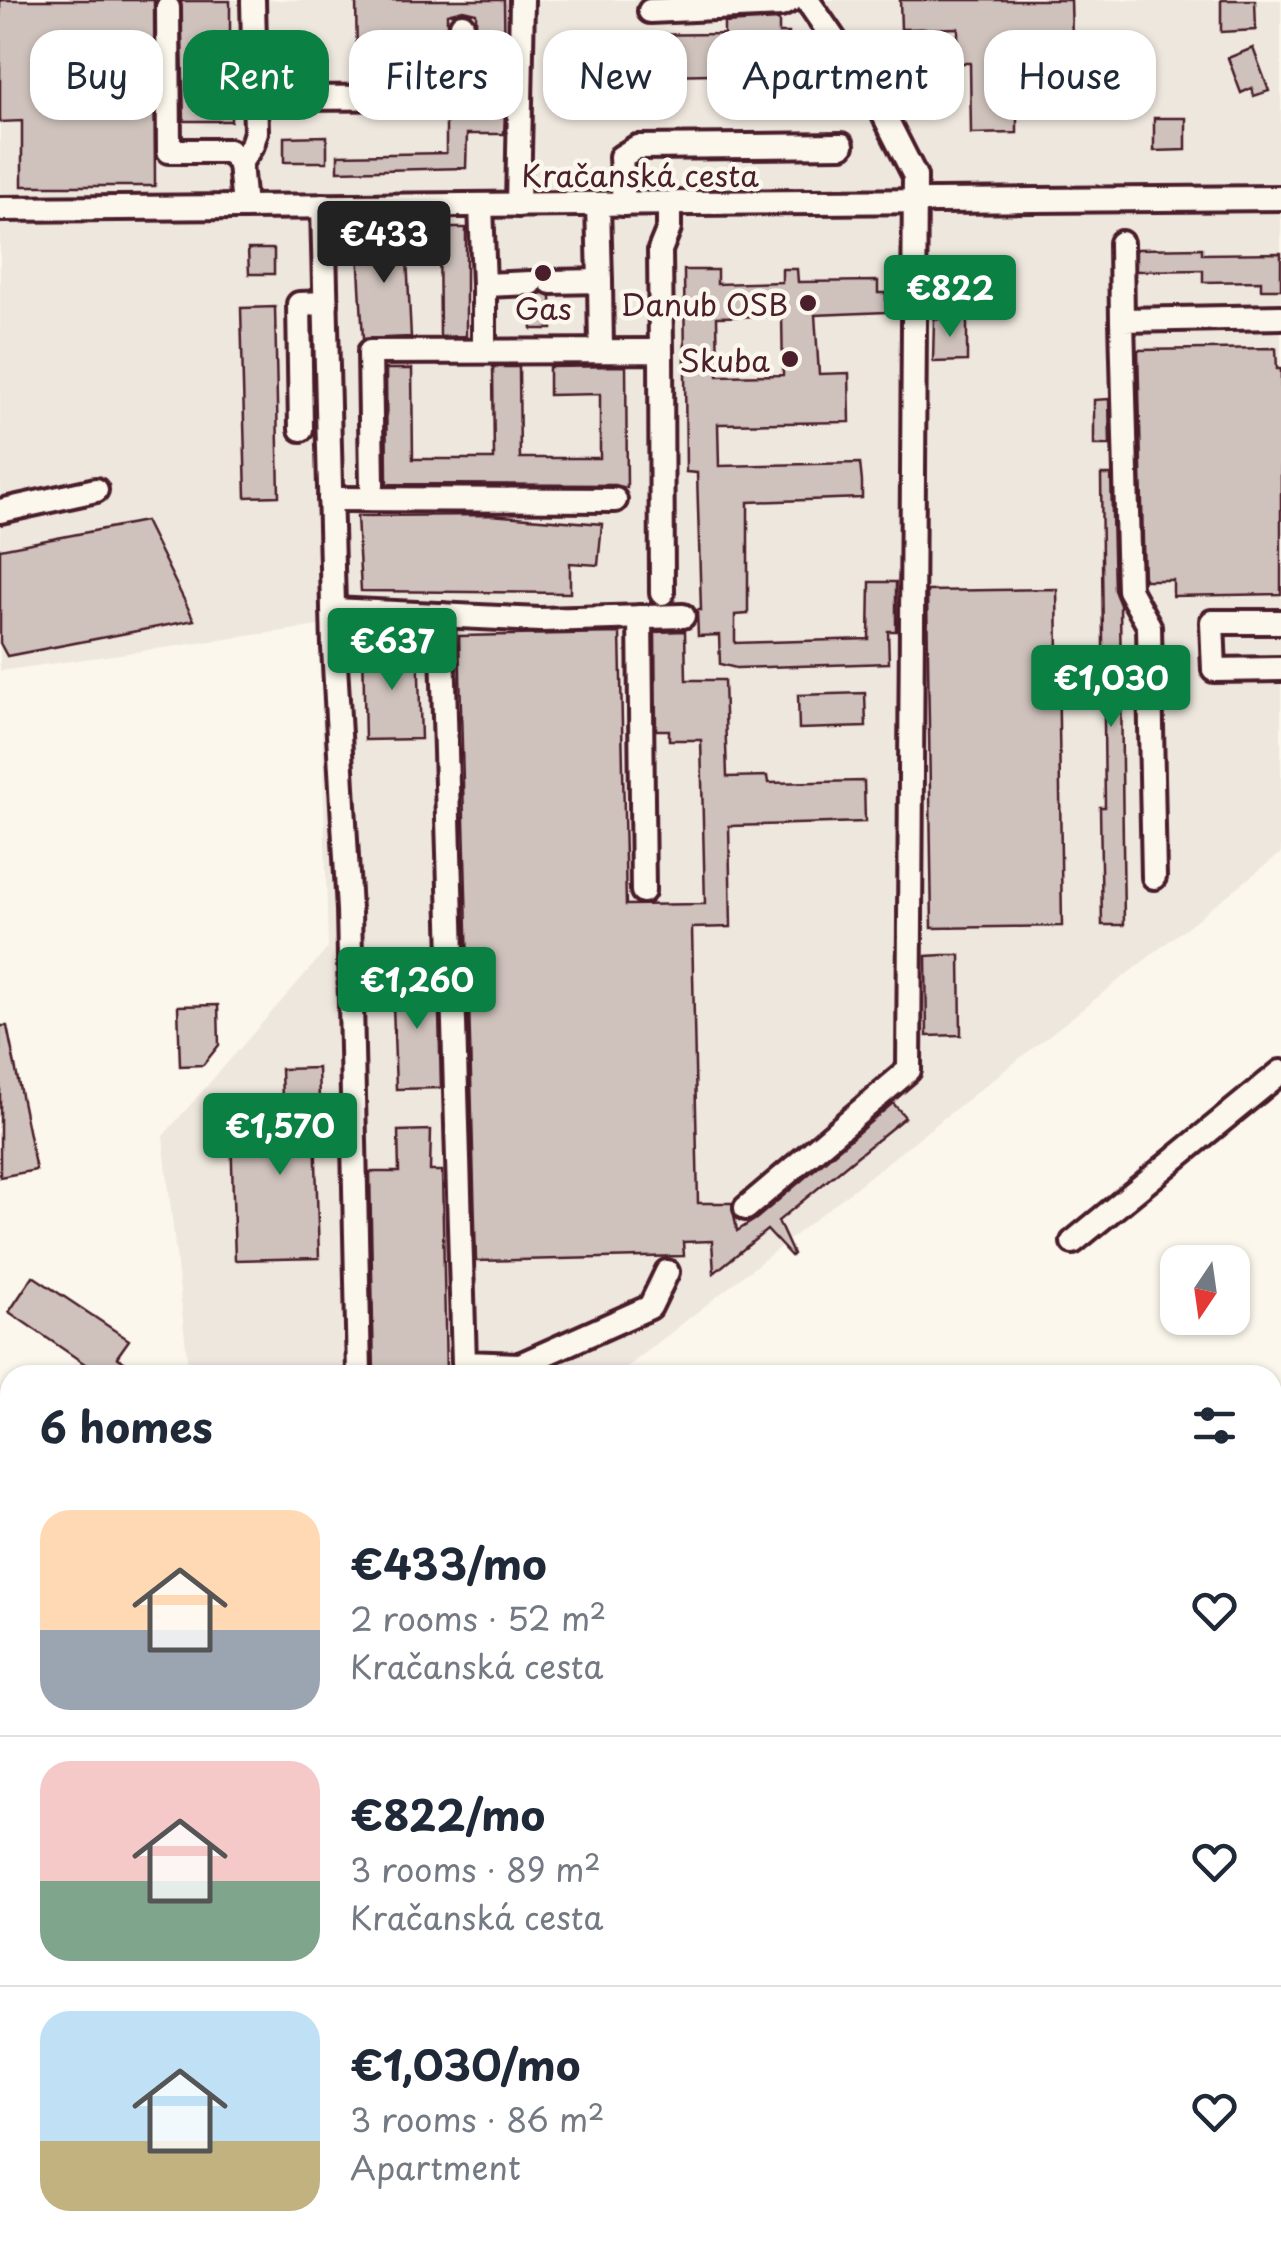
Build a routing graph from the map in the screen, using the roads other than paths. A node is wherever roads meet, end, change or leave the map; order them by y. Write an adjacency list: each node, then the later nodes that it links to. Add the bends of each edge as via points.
1 (253, 0): 12 (street, via 256,132)
2 (522, 0): 9 (street)
3 (791, 0): 6 (street)
4 (808, 0): 14 (street, via 879,104 915,176)
5 (168, 8): 12 (street, via 169,151 228,150)
6 (650, 11)
7 (462, 25): 8 (street)
8 (462, 30)
9 (521, 30)
10 (520, 120): 15 (street)
11 (842, 145): 17 (street, via 637,147 621,157)
12 (240, 163): 21 (street)
13 (1281, 198): 14 (street, Kračanská cesta)
14 (915, 201): 18 (street, Kračanská cesta); 48 (street, via 909,1070)
15 (518, 204): 16 (street, Kračanská cesta); 19 (street, Kračanská cesta)
16 (598, 204): 17 (street, Kračanská cesta); 24 (street)
17 (624, 204): 18 (street, Kračanská cesta)
18 (669, 204): 30 (street, via 660,250)
19 (481, 205): 20 (street, Kračanská cesta); 25 (street)
20 (323, 206): 21 (street, Kračanská cesta); 26 (street)
21 (244, 207): 22 (street, Kračanská cesta)
22 (0, 209)
23 (1121, 243): 28 (street)
24 (600, 281): 25 (street); 29 (street)
25 (484, 285): 31 (street)
26 (326, 303): 32 (street, via 299,304); 35 (street)
27 (1281, 317): 28 (street)
28 (1122, 320): 45 (street, via 1130,590 1149,626)
29 (600, 351): 30 (street); 31 (street)
30 (661, 351): 38 (street)
31 (484, 352): 33 (street, via 370,352)
32 (302, 429)
33 (372, 485)
34 (96, 490): 37 (street)
35 (330, 499): 36 (street); 39 (street)
36 (614, 500)
37 (0, 511)
38 (662, 593)
39 (333, 610): 40 (street); 51 (street)
40 (442, 615): 42 (street); 50 (street, via 464,1363 520,1365 650,1307)
41 (683, 616): 42 (street)
42 (640, 617): 46 (street)
43 (1281, 622): 44 (street, via 1212,622 1214,670)
44 (1281, 669)
45 (1154, 876)
46 (643, 891)
47 (1281, 1072): 49 (street)
48 (746, 1208)
49 (1073, 1242)
50 (667, 1272)
51 (360, 1365)

